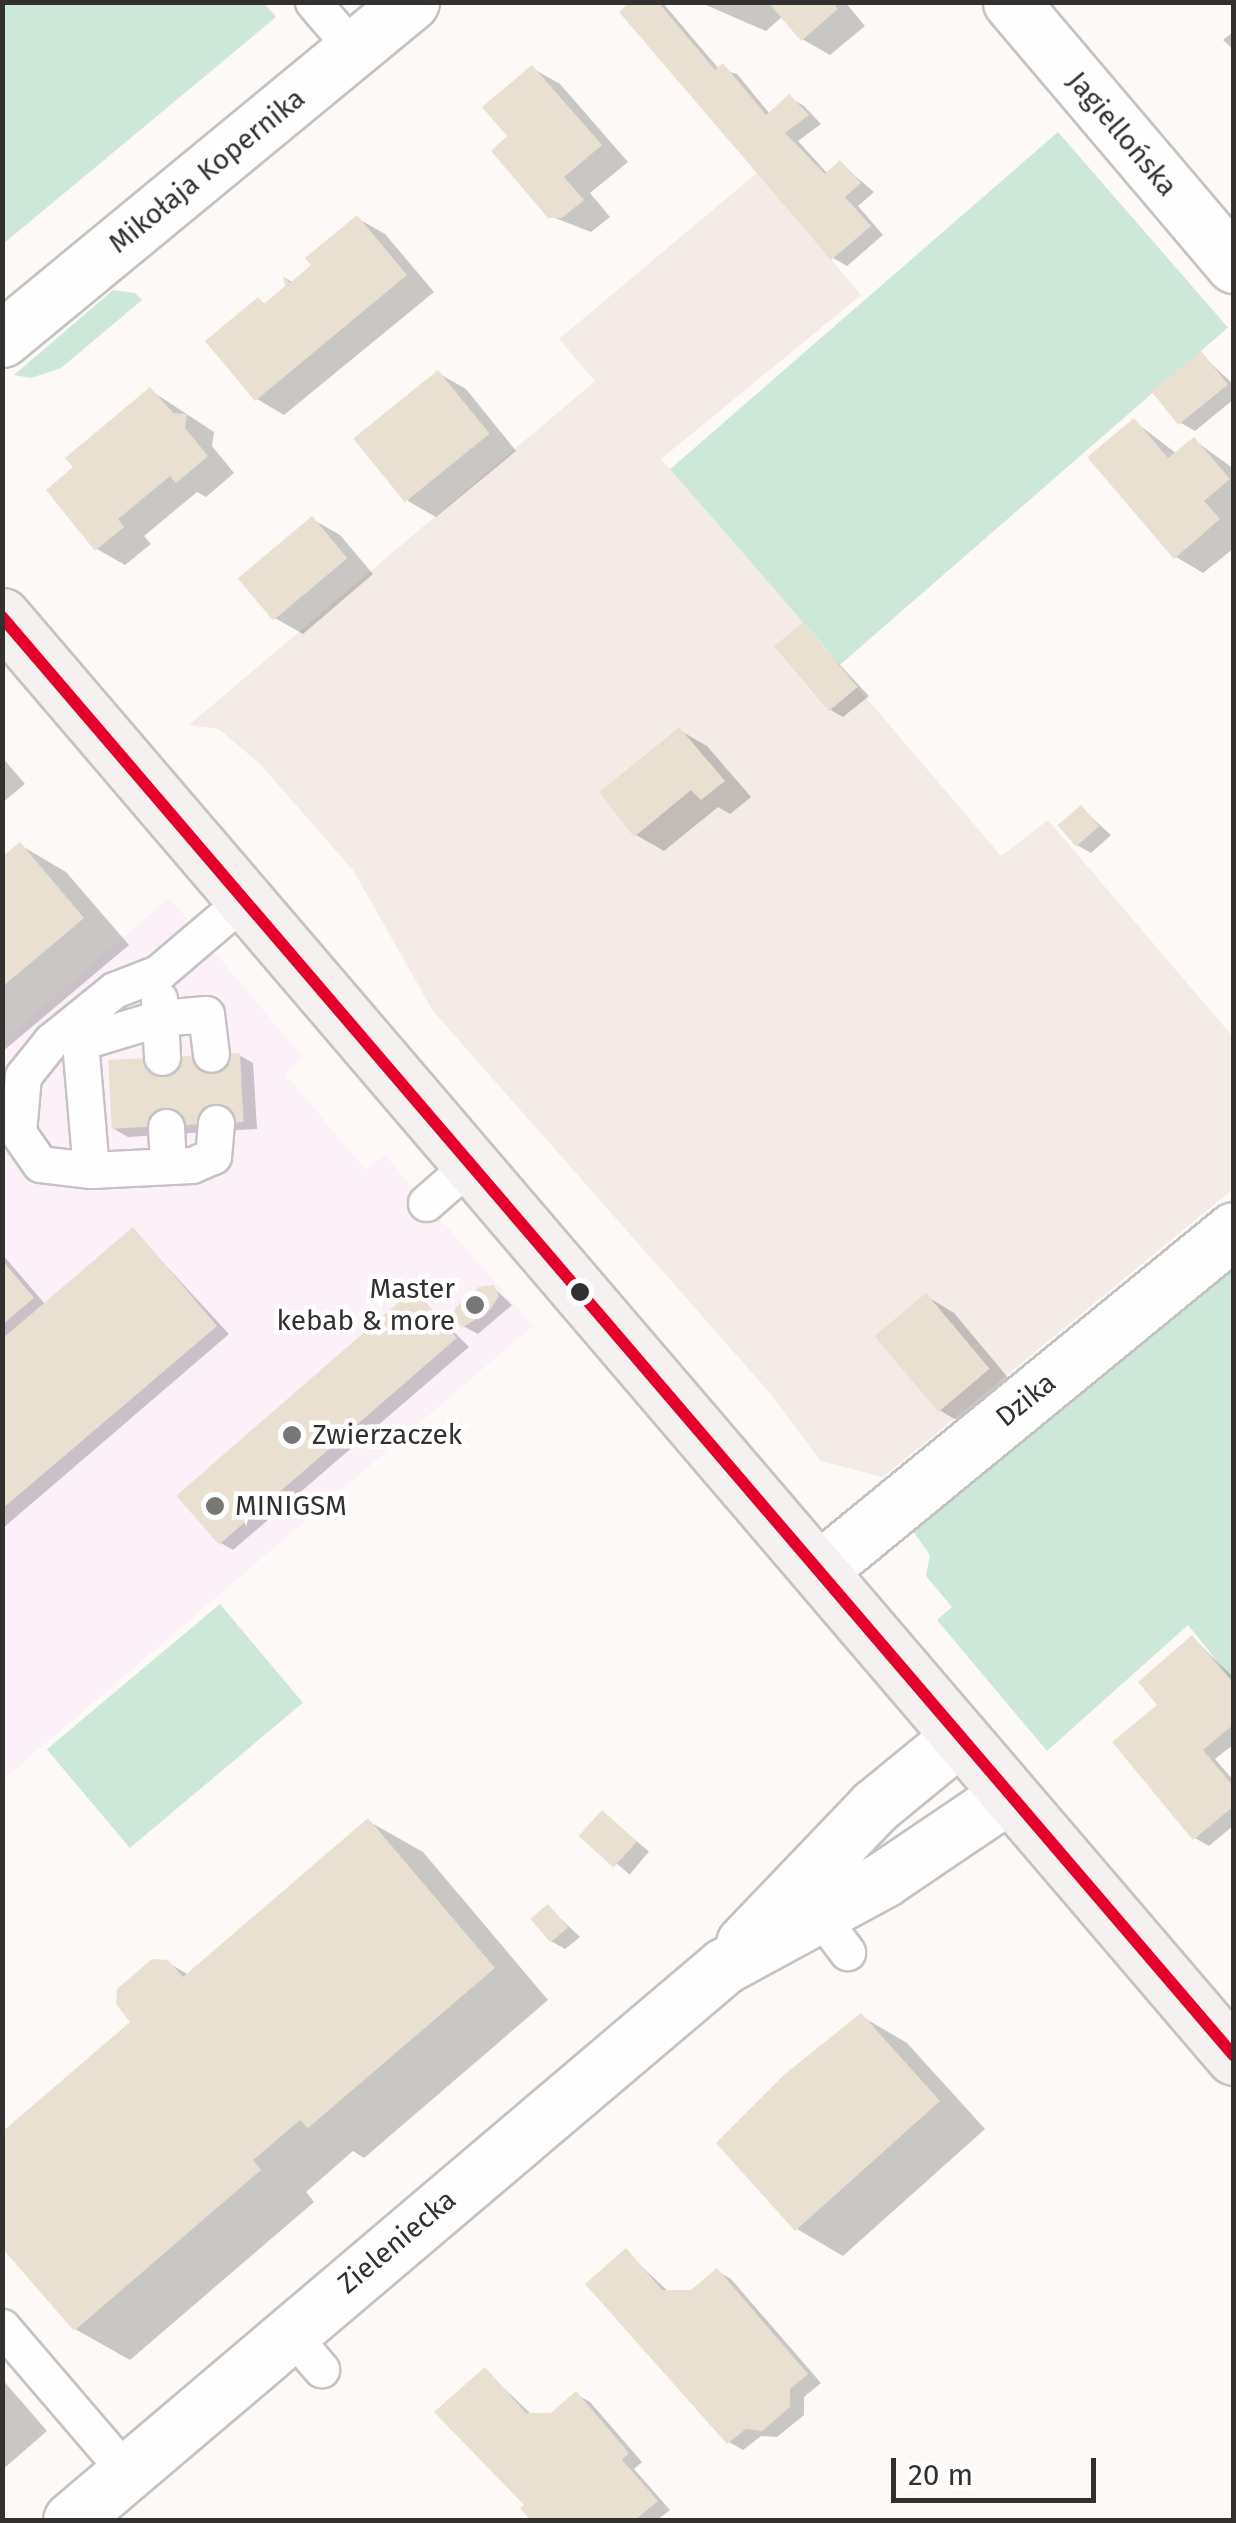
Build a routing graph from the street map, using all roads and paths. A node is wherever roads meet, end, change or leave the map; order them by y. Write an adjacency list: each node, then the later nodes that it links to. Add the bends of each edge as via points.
1 (313, 2): 4 (lane)
2 (411, 2): 4 (street, Mikołaja Kopernika)
3 (1010, 2): 5 (street, Jagiellońska)
4 (354, 50): 6 (street, Mikołaja Kopernika)
5 (1234, 265)
6 (2, 339)
7 (2, 616): 8 (street)
8 (244, 899): 9 (lane); 16 (street)
9 (158, 973): 10 (lane); 15 (lane, via 114,990 51,1041 24,1076)
10 (160, 1018): 11 (lane, via 206,1014); 12 (lane); 18 (lane, via 80,1042)
11 (211, 1054)
12 (162, 1056)
13 (216, 1123): 17 (lane, via 213,1156)
14 (166, 1127): 17 (lane)
15 (10, 1139): 18 (lane, via 40,1164)
16 (473, 1162): 19 (lane); 21 (street)
17 (168, 1166): 18 (lane)
18 (92, 1170)
19 (426, 1203)
20 (1234, 1230): 21 (street, Dzika)
21 (819, 1570): 22 (street)
22 (958, 1738): 23 (street); 24 (street, Zieleniecka)
23 (1008, 1795): 24 (street, Zieleniecka); 25 (street)
24 (821, 1917): 27 (street, Zieleniecka, via 724,1966 306,2351)
25 (1234, 2058)
26 (2, 2327): 27 (lane)
27 (127, 2473): 28 (street, Zieleniecka)
28 (71, 2520)

